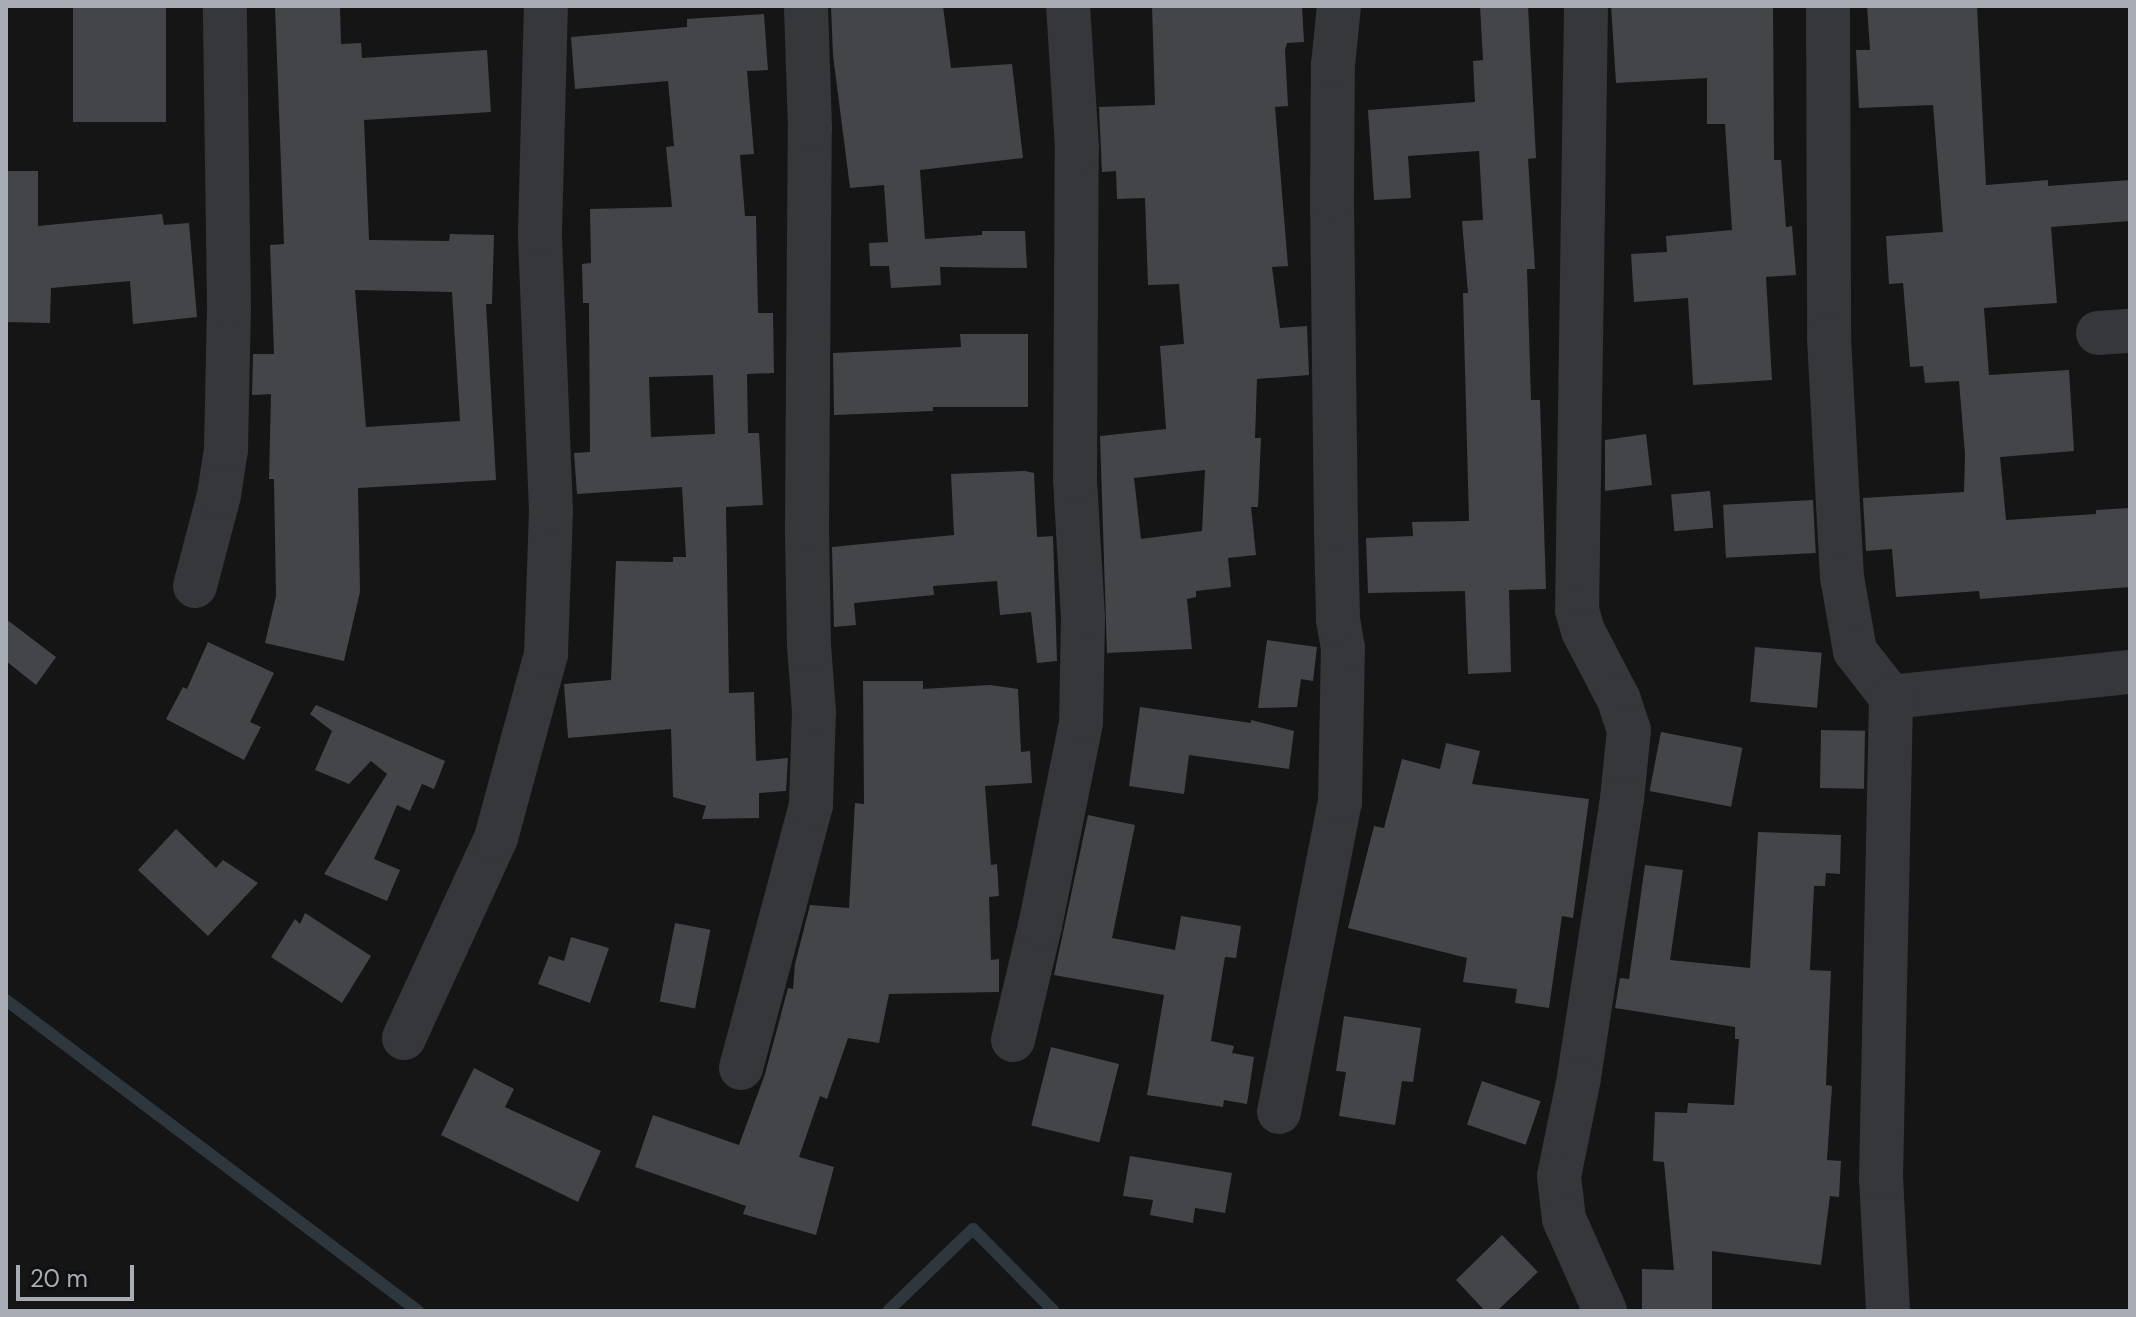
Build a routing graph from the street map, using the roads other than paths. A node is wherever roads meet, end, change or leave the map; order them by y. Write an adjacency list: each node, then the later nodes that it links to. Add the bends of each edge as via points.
1 (225, 6): 8 (street, via 226,449)
2 (546, 6): 11 (street, via 540,232 551,511 546,654 496,838)
3 (806, 6): 13 (street, via 811,805)
4 (1068, 6): 12 (street, via 1077,148 1075,480 1083,618 1081,722)
5 (1339, 6): 14 (street, via 1332,195 1338,619 1343,648 1340,802)
6 (1586, 6): 15 (street, via 1577,610 1629,730 1559,1176 1564,1219)
7 (1828, 6): 10 (street, via 1829,338 1842,577 1855,651)
8 (195, 586)
9 (2130, 672): 10 (street)
10 (1891, 697): 16 (street, via 1881,1178)
11 (404, 1038)
12 (1013, 1040)
13 (741, 1068)
14 (1279, 1112)
15 (1605, 1311)
16 (1888, 1311)

